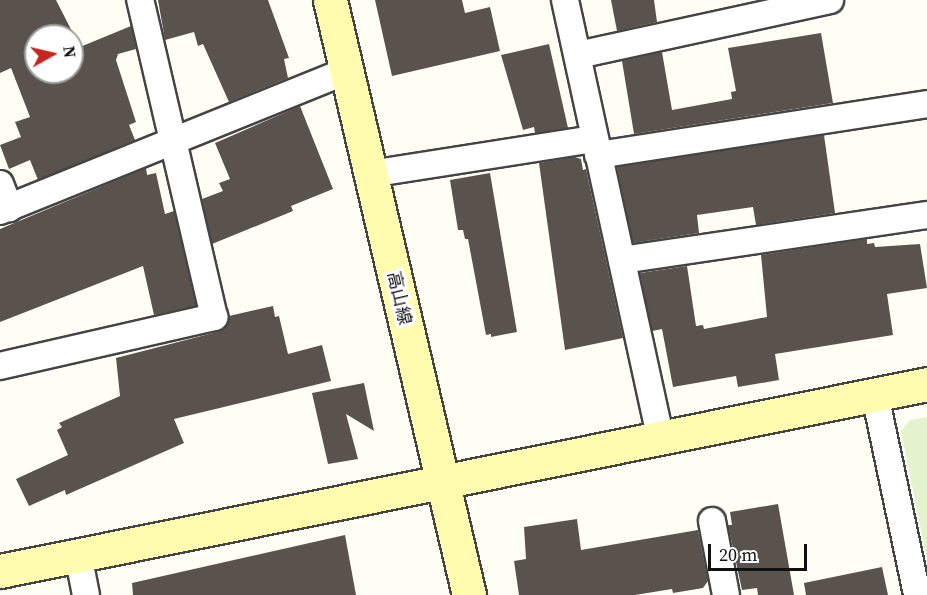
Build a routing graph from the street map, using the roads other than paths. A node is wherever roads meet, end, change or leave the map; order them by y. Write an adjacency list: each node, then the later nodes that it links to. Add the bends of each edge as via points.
1 (140, 0): 9 (street)
2 (330, 0): 7 (street, 高山線)
3 (565, 0): 6 (street)
4 (830, 0): 5 (street)
5 (778, 5): 6 (street)
6 (578, 55): 10 (street)
7 (346, 71): 9 (street); 11 (street, 高山線)
8 (927, 104): 10 (street)
9 (174, 142): 13 (street); 16 (street, via 214,317)
10 (596, 147): 11 (street); 15 (street)
11 (370, 174): 20 (street, 高山線)
12 (0, 183): 13 (street)
13 (5, 210)
14 (927, 214): 15 (street)
15 (622, 260): 19 (street)
16 (0, 366)
17 (927, 384): 18 (street)
18 (875, 395): 19 (street); 27 (street)
19 (660, 437): 20 (street)
20 (442, 480): 22 (street); 25 (street, 高山線)
21 (712, 521): 26 (street)
22 (78, 554): 23 (street); 24 (street)
23 (0, 571)
24 (86, 595)
25 (469, 595)
26 (726, 595)
27 (917, 595)

